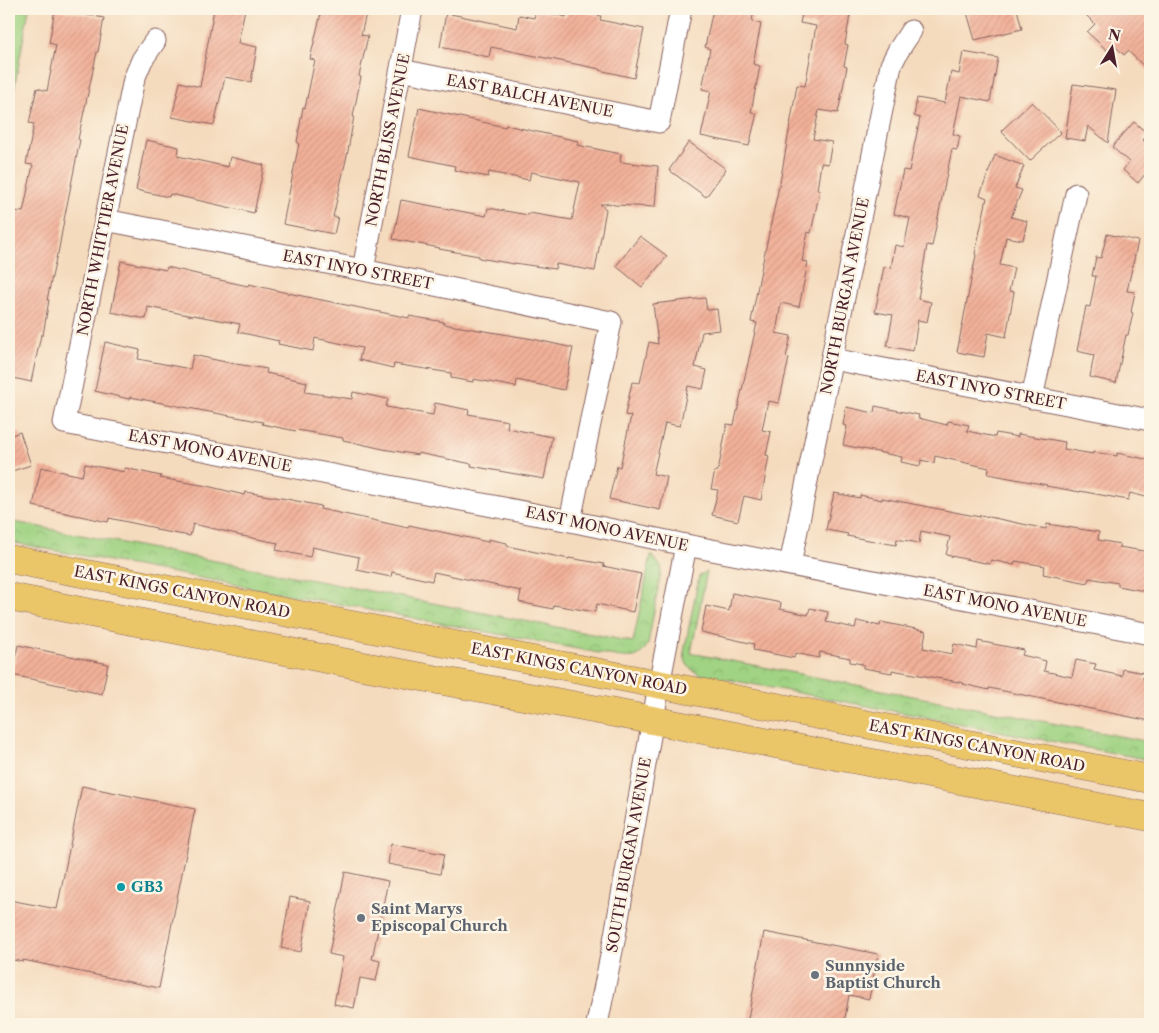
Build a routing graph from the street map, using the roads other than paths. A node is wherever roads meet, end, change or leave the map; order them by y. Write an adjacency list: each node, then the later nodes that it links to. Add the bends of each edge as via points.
1 (412, 9): 5 (street, NORTH BLISS AVENUE)
2 (681, 9): 5 (street, EAST BALCH AVENUE, via 659,122)
3 (911, 31): 9 (street, NORTH BURGAN AVENUE, via 891,65)
4 (155, 41): 7 (street, NORTH WHITTIER AVENUE, via 134,79)
5 (401, 70): 8 (street, NORTH BLISS AVENUE)
6 (1076, 194): 10 (street)
7 (105, 220): 8 (street, EAST INYO STREET); 12 (street, NORTH WHITTIER AVENUE)
8 (363, 270): 13 (street, EAST INYO STREET, via 611,322)
9 (832, 359): 10 (street, EAST INYO STREET); 16 (street, NORTH BURGAN AVENUE)
10 (1032, 398): 11 (street, EAST INYO STREET)
11 (1150, 420)
12 (64, 423): 13 (street, EAST MONO AVENUE)
13 (570, 521): 14 (street, EAST MONO AVENUE)
14 (686, 545): 16 (street, EAST MONO AVENUE); 21 (street)
15 (9, 559): 19 (main road, EAST KINGS CANYON ROAD)
16 (790, 565): 20 (street, EAST MONO AVENUE)
17 (9, 587): 19 (main road, via 12,583 36,581 224,619)
18 (9, 597): 22 (main road)
19 (293, 614): 21 (main road, EAST KINGS CANYON ROAD)
20 (1150, 634)
21 (659, 685): 22 (street, SOUTH BURGAN AVENUE); 23 (main road, EAST KINGS CANYON ROAD)
22 (652, 720): 24 (main road); 25 (street, SOUTH BURGAN AVENUE)
23 (1150, 779)
24 (1150, 817)
25 (598, 1024)

